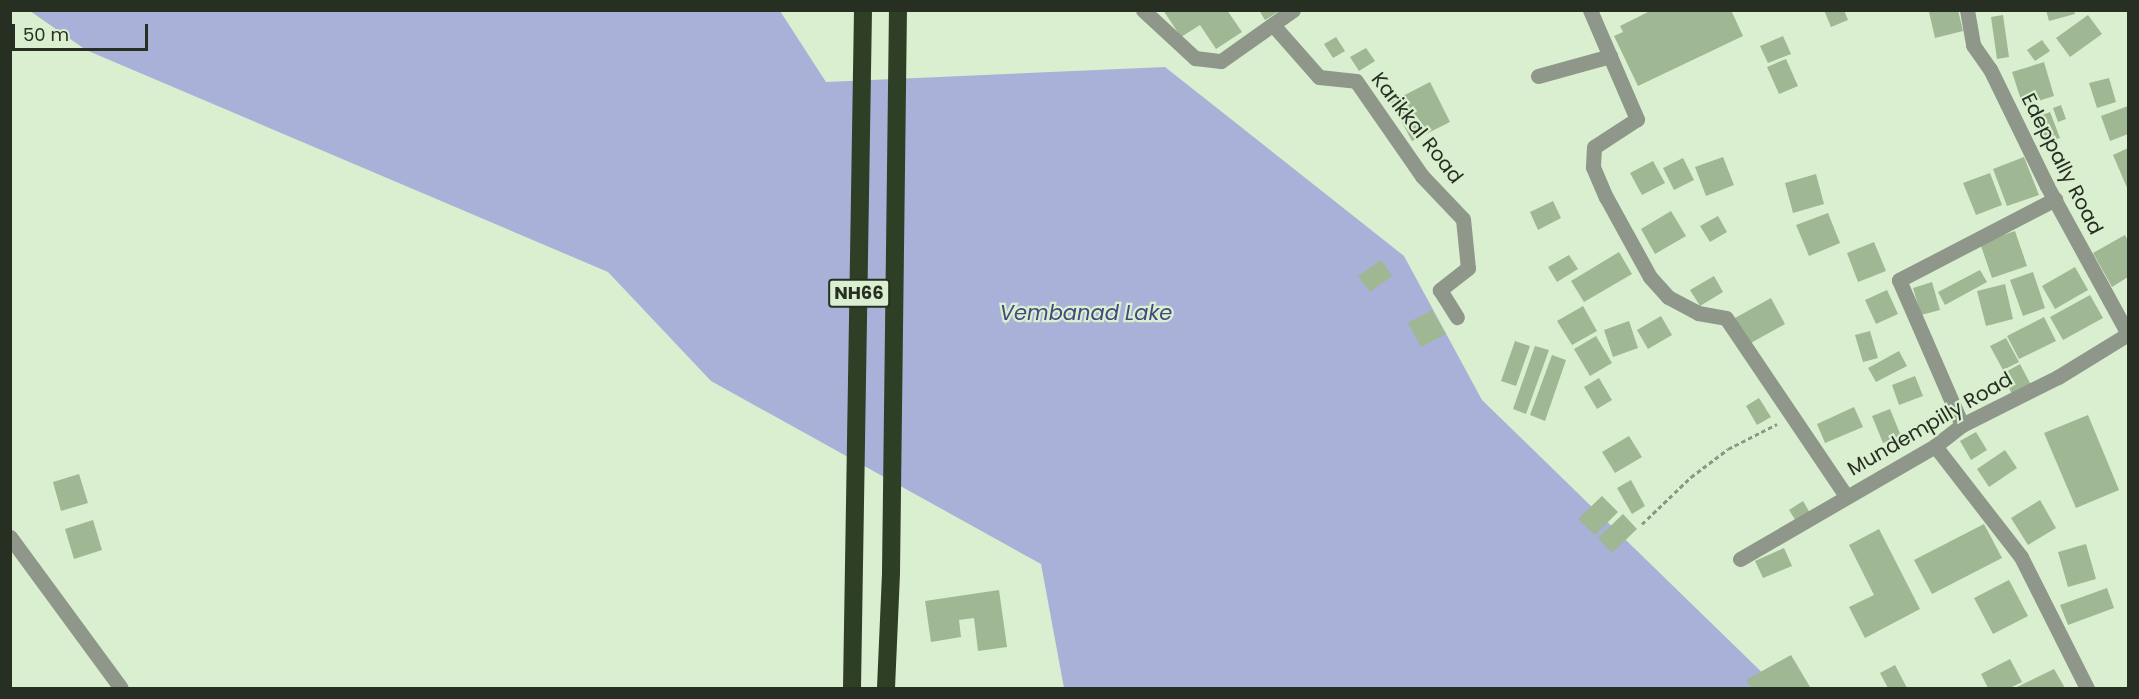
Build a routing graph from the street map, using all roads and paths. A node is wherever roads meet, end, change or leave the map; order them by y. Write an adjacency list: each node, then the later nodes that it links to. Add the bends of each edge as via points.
1 (863, 10): 21 (highway, NH66)
2 (898, 10): 20 (highway, NH66, via 891,572)
3 (1143, 10): 7 (street, via 1195,58 1221,61)
4 (1293, 10): 7 (street)
5 (1590, 10): 8 (street)
6 (1966, 10): 10 (street, Edeppally Road, via 1973,45 1990,69)
7 (1273, 25): 11 (street, Karikkal Road, via 1319,77 1356,81 1422,176 1463,219 1468,267 1440,290)
8 (1610, 56): 9 (street); 13 (street, via 1637,119 1594,147 1593,167 1606,197 1650,277 1668,297 1698,313 1726,318)
9 (1538, 76)
10 (2055, 199): 12 (street, Edeppally Road); 14 (street, via 1899,280)
11 (1457, 317)
12 (2128, 334): 14 (street, Mundempilly Road, via 2058,377)
13 (1791, 417): 16 (street); 17 (path, via 1728,449 1690,477)
14 (1962, 425): 15 (street, Mundempilly Road)
15 (1935, 446): 16 (street, Mundempilly Road); 23 (street, via 2021,557)
16 (1846, 496): 19 (street, Mundempilly Road)
17 (1642, 524)
18 (10, 537): 22 (street)
19 (1740, 559)
20 (886, 682)
21 (852, 683)
22 (121, 688)
23 (2087, 688)

